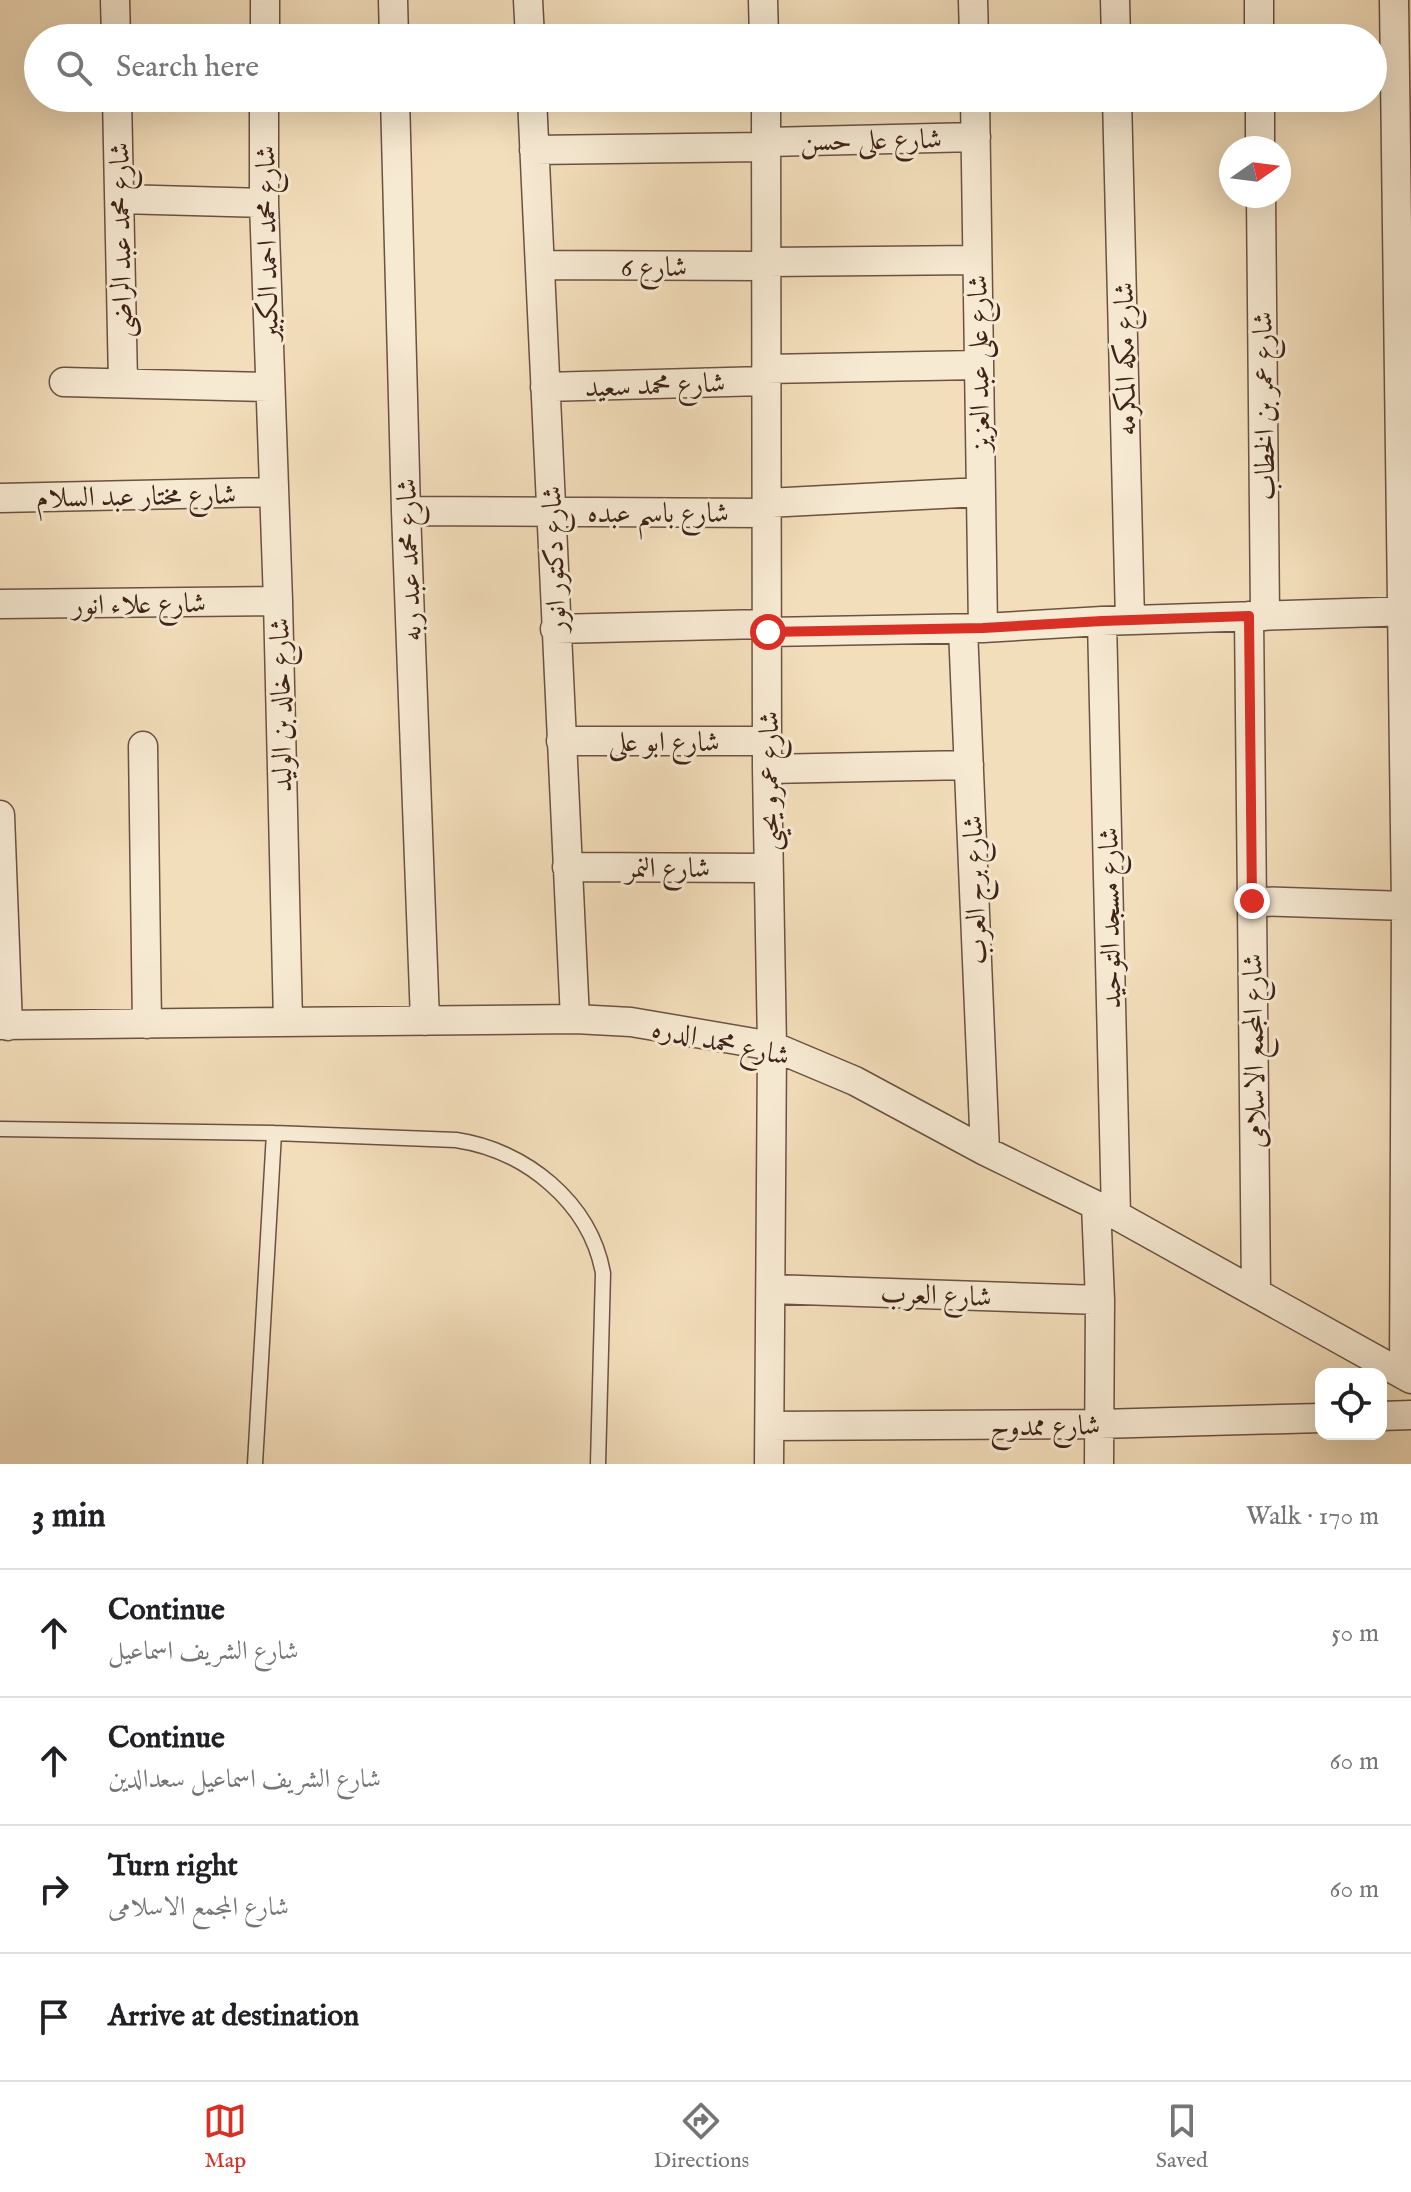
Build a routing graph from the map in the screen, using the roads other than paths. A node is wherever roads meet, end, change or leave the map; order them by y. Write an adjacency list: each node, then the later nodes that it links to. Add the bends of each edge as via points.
1 (115, 0): 10 (street)
2 (265, 0): 11 (street)
3 (393, 0): 12 (street)
4 (528, 0): 13 (street)
5 (763, 0): 14 (street)
6 (973, 0): 15 (street)
7 (1115, 0): 16 (street)
8 (1259, 0): 17 (street)
9 (1394, 0): 50 (street)
10 (116, 24)
11 (265, 24)
12 (394, 24)
13 (529, 24)
14 (764, 24)
15 (974, 24)
16 (1116, 24)
17 (1259, 24)
18 (117, 112): 30 (street, شارع محمد عبد الراضى)
19 (264, 112): 31 (street, شارع محمد احمد الكبير)
20 (395, 112): 46 (street, شارع محمد عبد ربه)
21 (533, 112): 29 (street, شارع دكتور انور)
22 (766, 112): 28 (street, شارع عمرو يحيى)
23 (975, 112): 27 (street, شارع على عبد العزيز)
24 (1117, 112): 52 (street, شارع مكه المكرمه)
25 (1260, 112): 26 (street)
26 (1260, 136)
27 (976, 137): 28 (street, شارع على حسن); 33 (street, شارع على عبد العزيز)
28 (767, 144): 29 (street, شارع على حسن); 34 (street, شارع عمرو يحيى)
29 (534, 150): 35 (street, شارع دكتور انور)
30 (120, 199): 31 (street); 39 (street, شارع محمد عبد الراضى)
31 (264, 203): 40 (street, شارع محمد احمد الكبير)
32 (1261, 208): 51 (street, شارع عمر بن الخطاب)
33 (977, 260): 34 (street, شارع 6); 36 (street, شارع على عبد العزيز)
34 (767, 264): 35 (street, شارع 6); 37 (street, شارع عمرو يحيى)
35 (541, 265): 41 (street, شارع دكتور انور)
36 (978, 365): 37 (street, شارع محمد سعيد); 43 (street, شارع على عبد العزيز)
37 (766, 375): 41 (street, شارع محمد سعيد); 45 (street, شارع عمرو يحيى)
38 (64, 382): 39 (street)
39 (123, 382): 40 (street)
40 (269, 387): 42 (street, شارع خالد بن الوليد)
41 (545, 387): 47 (street, شارع دكتور انور)
42 (272, 492): 44 (street, شارع مختار عبد السلام); 48 (street, شارع خالد بن الوليد)
43 (980, 492): 45 (street, شارع باسم عبده); 55 (street, شارع على عبد العزيز)
44 (0, 498)
45 (767, 508): 47 (street, شارع باسم عبده); 54 (street, شارع عمرو يحيى)
46 (406, 511): 47 (street, شارع باسم عبده); 69 (street, شارع محمد عبد ربه)
47 (551, 512): 56 (street, شارع دكتور انور)
48 (278, 601): 49 (street, شارع علاء انور); 70 (street, شارع خالد بن الوليد)
49 (0, 604)
50 (1406, 611): 51 (street); 66 (street)
51 (1257, 616): 52 (street); 65 (street, شارع المجمع الاسلامى)
52 (1130, 620): 53 (street)
53 (1102, 621): 55 (street); 77 (street, شارع مسجد التوحيد)
54 (767, 628): 55 (street); 56 (street); 58 (street, شارع عمرو يحيى)
55 (973, 628): 60 (street, شارع برج العرب)
56 (555, 629): 57 (street, شارع دكتور انور)
57 (561, 741): 58 (street, شارع ابو على); 63 (street, شارع دكتور انور)
58 (768, 741): 61 (street, شارع عمرو يحيى)
59 (143, 746): 71 (street)
60 (969, 765): 61 (street); 76 (street, شارع برج العرب)
61 (767, 769): 64 (street, شارع عمرو يحيى)
62 (0, 815): 72 (street)
63 (567, 867): 64 (street, شارع النمر); 68 (street, شارع دكتور انور)
64 (768, 868): 73 (street, شارع عمرو يحيى)
65 (1252, 901): 66 (street); 79 (street, شارع المجمع الاسلامى)
66 (1406, 906): 67 (street)
67 (1409, 1004): 81 (street)
68 (575, 1019): 69 (street, شارع محمد الدره); 73 (street, شارع محمد الدره, via 631,1022)
69 (425, 1021): 70 (street, شارع محمد الدره)
70 (288, 1022): 71 (street, شارع محمد الدره)
71 (147, 1024): 72 (street, شارع محمد الدره)
72 (4, 1026)
73 (772, 1046): 76 (street, شارع محمد الدره, via 855,1081); 78 (street, شارع عمرو يحيى)
74 (0, 1129): 75 (lane)
75 (274, 1133): 87 (lane); 88 (lane, via 478,1143 521,1161 580,1214 596,1242 603,1273)
76 (985, 1151): 77 (street, شارع محمد الدره)
77 (1106, 1210): 79 (street, شارع محمد الدره); 80 (street, شارع مسجد التوحيد)
78 (771, 1289): 80 (street, شارع العرب); 86 (street, شارع عمرو يحيى)
79 (1256, 1293): 81 (street, شارع محمد الدره)
80 (1100, 1300): 85 (street, شارع مسجد التوحيد)
81 (1408, 1377)
82 (1411, 1415): 83 (street)
83 (1387, 1416)
84 (1315, 1418): 85 (street, شارع ممدوح)
85 (1099, 1424): 86 (street, شارع ممدوح); 90 (street, شارع مسجد التوحيد)
86 (770, 1426): 89 (street, شارع عمرو يحيى)
87 (255, 1464)
88 (598, 1464)
89 (769, 1464)
90 (1099, 1464)

